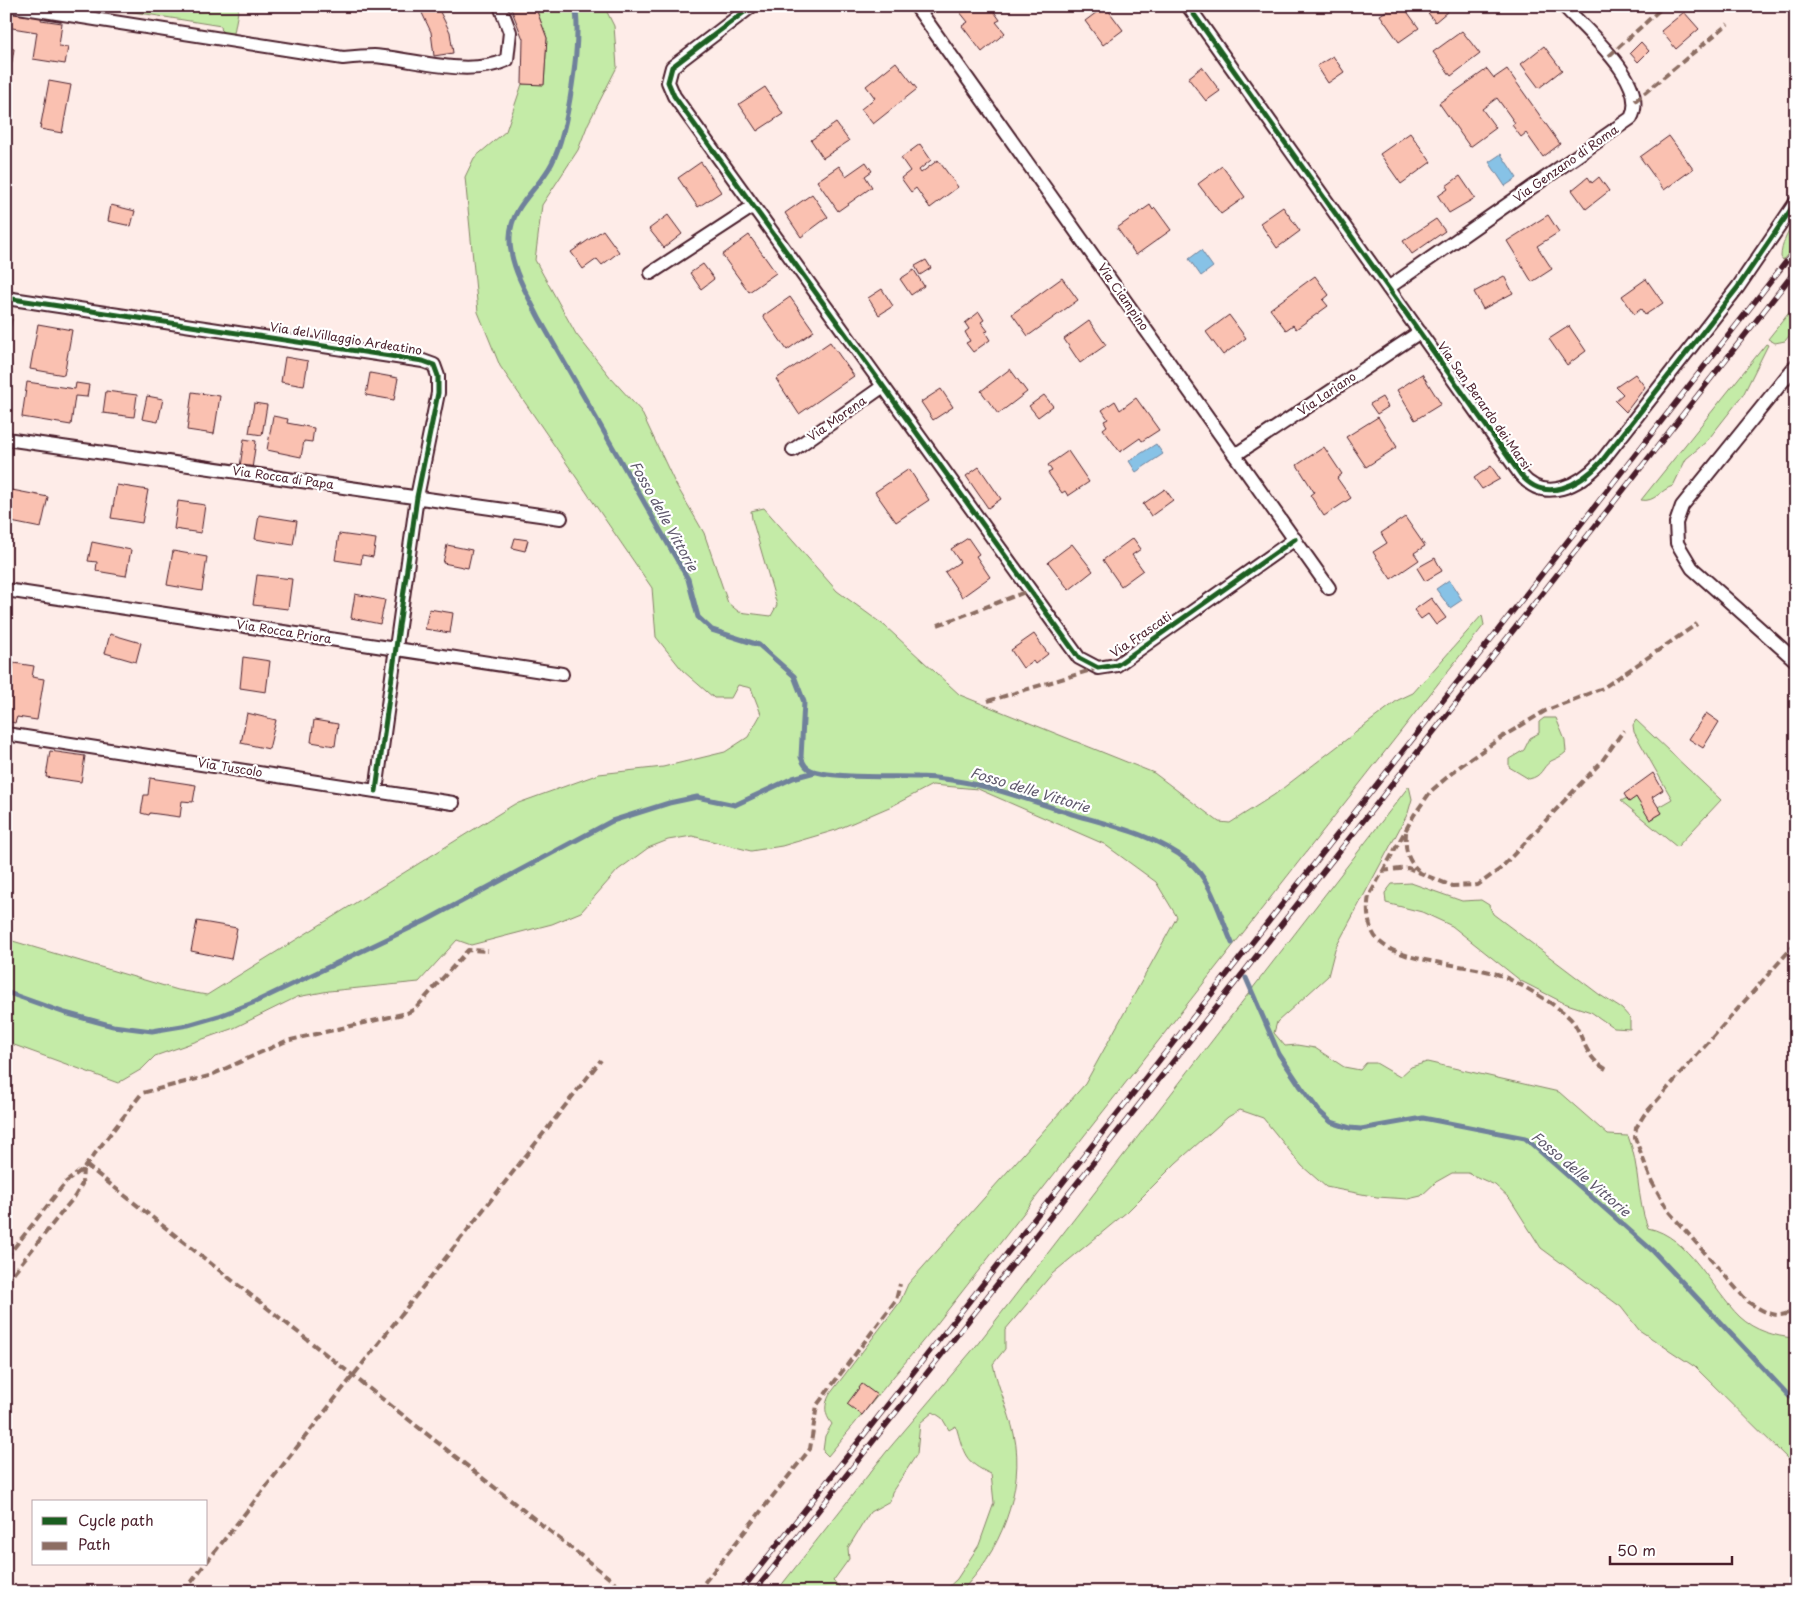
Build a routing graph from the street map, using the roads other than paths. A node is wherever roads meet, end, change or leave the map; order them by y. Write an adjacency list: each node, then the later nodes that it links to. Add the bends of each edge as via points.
1 (12, 6): 2 (street, via 343,58 373,56 474,68 507,60 510,32)
2 (500, 6)
3 (752, 6): 8 (street, Via Frascati, via 676,63 668,77 677,101)
4 (916, 6): 17 (street, Via Ciampino)
5 (1188, 6): 10 (street, Via San Berardo dei Marsi)
6 (1564, 6): 10 (street, Via Genzano di Roma, via 1630,83 1636,101 1631,118)
7 (1796, 202): 12 (street, Via San Berardo dei Marsi, via 1738,287 1606,455 1590,474 1565,488 1544,490 1524,480)
8 (752, 207): 9 (street); 14 (street, Via Frascati)
9 (651, 273)
10 (1388, 288): 12 (street, Via San Berardo dei Marsi)
11 (6, 298): 18 (street, Via del Villaggio Ardeatino, via 428,362 437,371 438,393)
12 (1420, 332): 17 (street, Via Lariano)
13 (1796, 365): 24 (street, via 1684,501 1676,530 1680,550 1692,568)
14 (882, 387): 16 (street, Via Morena); 20 (street, Via Frascati, via 1071,650 1087,664 1107,668 1127,659)
15 (6, 439): 18 (street, Via Rocca di Papa)
16 (793, 450)
17 (1234, 455): 20 (street, Via Ciampino)
18 (417, 497): 19 (street, Via Rocca di Papa); 23 (street, Via del Villaggio Ardeatino)
19 (561, 518)
20 (1295, 539): 21 (street, Via Ciampino)
21 (1330, 588)
22 (6, 590): 23 (street, Via Rocca Priora)
23 (396, 649): 25 (street, Via Rocca Priora); 27 (street, Via del Villaggio Ardeatino)
24 (1796, 661)
25 (562, 674)
26 (6, 734): 27 (street, Via Tuscolo)
27 (376, 791): 28 (street, Via Tuscolo)
28 (453, 802)

